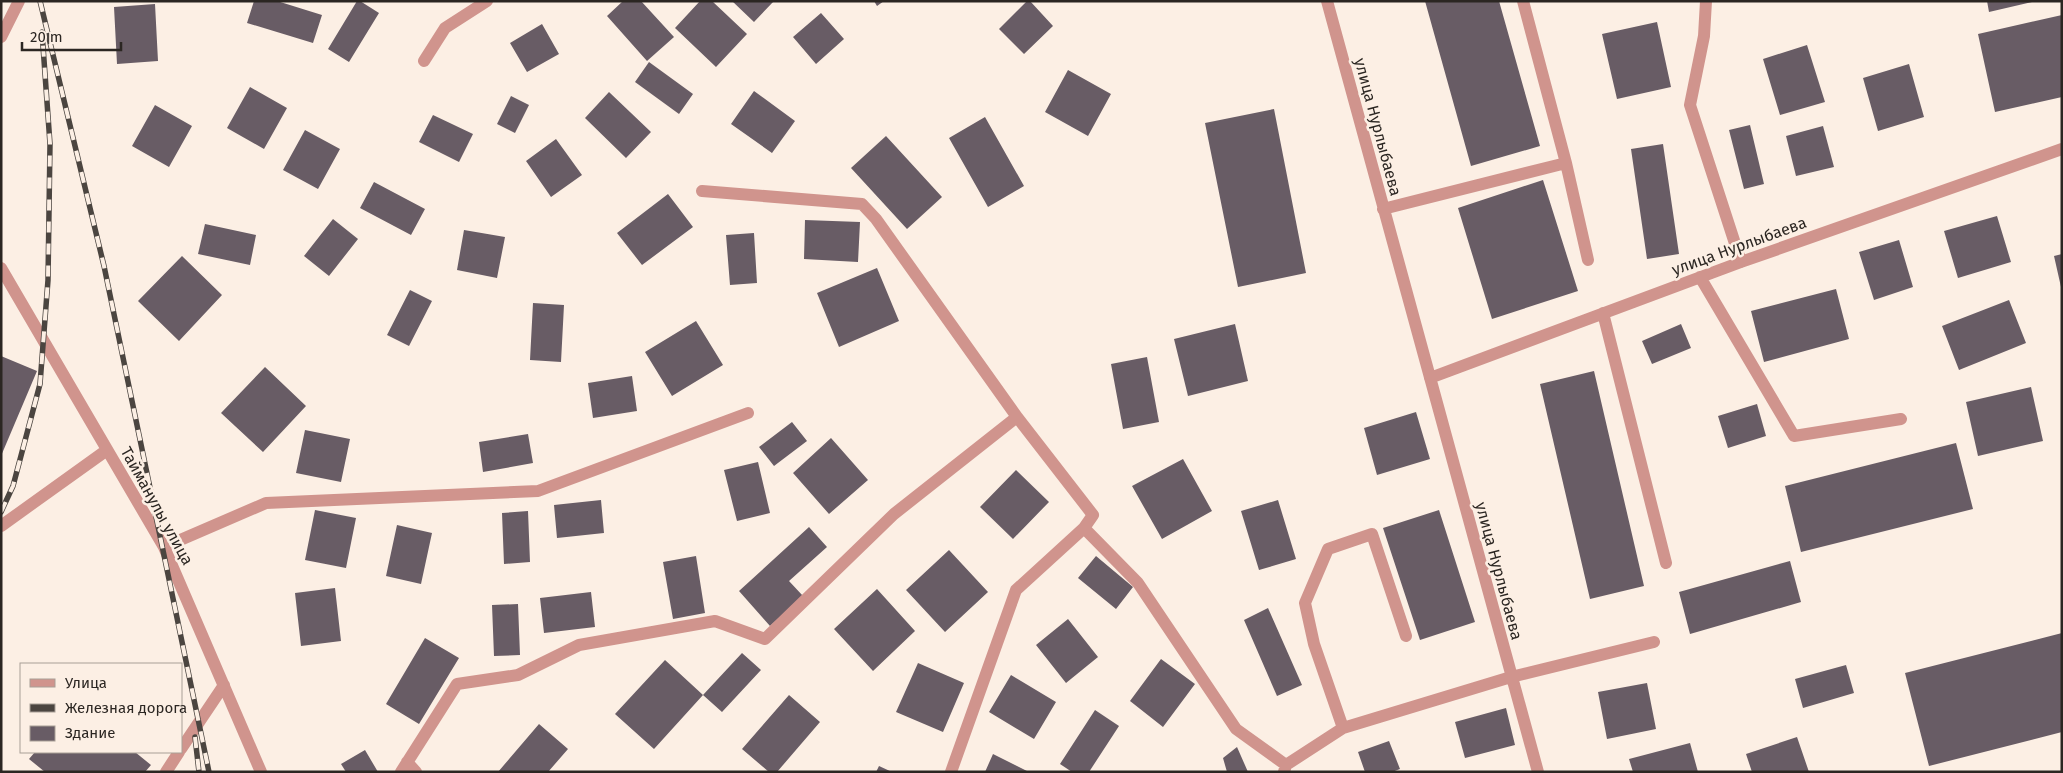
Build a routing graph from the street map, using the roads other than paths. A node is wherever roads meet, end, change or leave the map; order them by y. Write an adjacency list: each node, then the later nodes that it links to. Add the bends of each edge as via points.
1 (18, 1): 6 (street)
2 (487, 1): 7 (street, via 445,28)
3 (1327, 1): 11 (street, улица Нурлыбаева)
4 (1523, 1): 9 (street)
5 (1706, 1): 13 (street, via 1704,36 1690,105)
6 (1, 37)
7 (424, 61)
8 (2062, 149): 13 (street, улица Нурлыбаева)
9 (1566, 163): 11 (street); 12 (street)
10 (702, 191): 19 (street, via 862,204 876,218)
11 (1384, 209): 17 (street, улица Нурлыбаева)
12 (1588, 260)
13 (1741, 262): 15 (street, улица Нурлыбаева)
14 (1, 268): 21 (street, Тайманулы улица)
15 (1700, 277): 16 (street, улица Нурлыбаева); 20 (street, via 1794,436)
16 (1603, 313): 17 (street, улица Нурлыбаева); 25 (street)
17 (1430, 378): 28 (street, улица Нурлыбаева)
18 (748, 413): 24 (street, via 538,491 266,503)
19 (1017, 417): 23 (street, via 1093,515); 33 (street, via 894,514 765,639 715,621 579,646 518,675 457,684)
20 (1901, 419)
21 (107, 450): 22 (street); 24 (street, Тайманулы улица)
22 (1, 526)
23 (1084, 528): 34 (street, via 1138,583 1236,729); 38 (street, via 1016,590)
24 (164, 547): 29 (street, Тайманулы улица)
25 (1666, 563)
26 (1406, 636): 30 (street, via 1372,534 1328,549 1305,603 1314,644)
27 (1654, 642): 28 (street)
28 (1511, 677): 30 (street); 39 (street, улица Нурлыбаева)
29 (224, 685): 31 (street); 36 (street, Тайманулы улица)
30 (1343, 728): 34 (street)
31 (182, 747)
32 (178, 753): 35 (street)
33 (404, 767): 37 (street)
34 (1285, 768)
35 (166, 772)
36 (262, 772)
37 (416, 772)
38 (951, 772)
39 (1538, 772)

